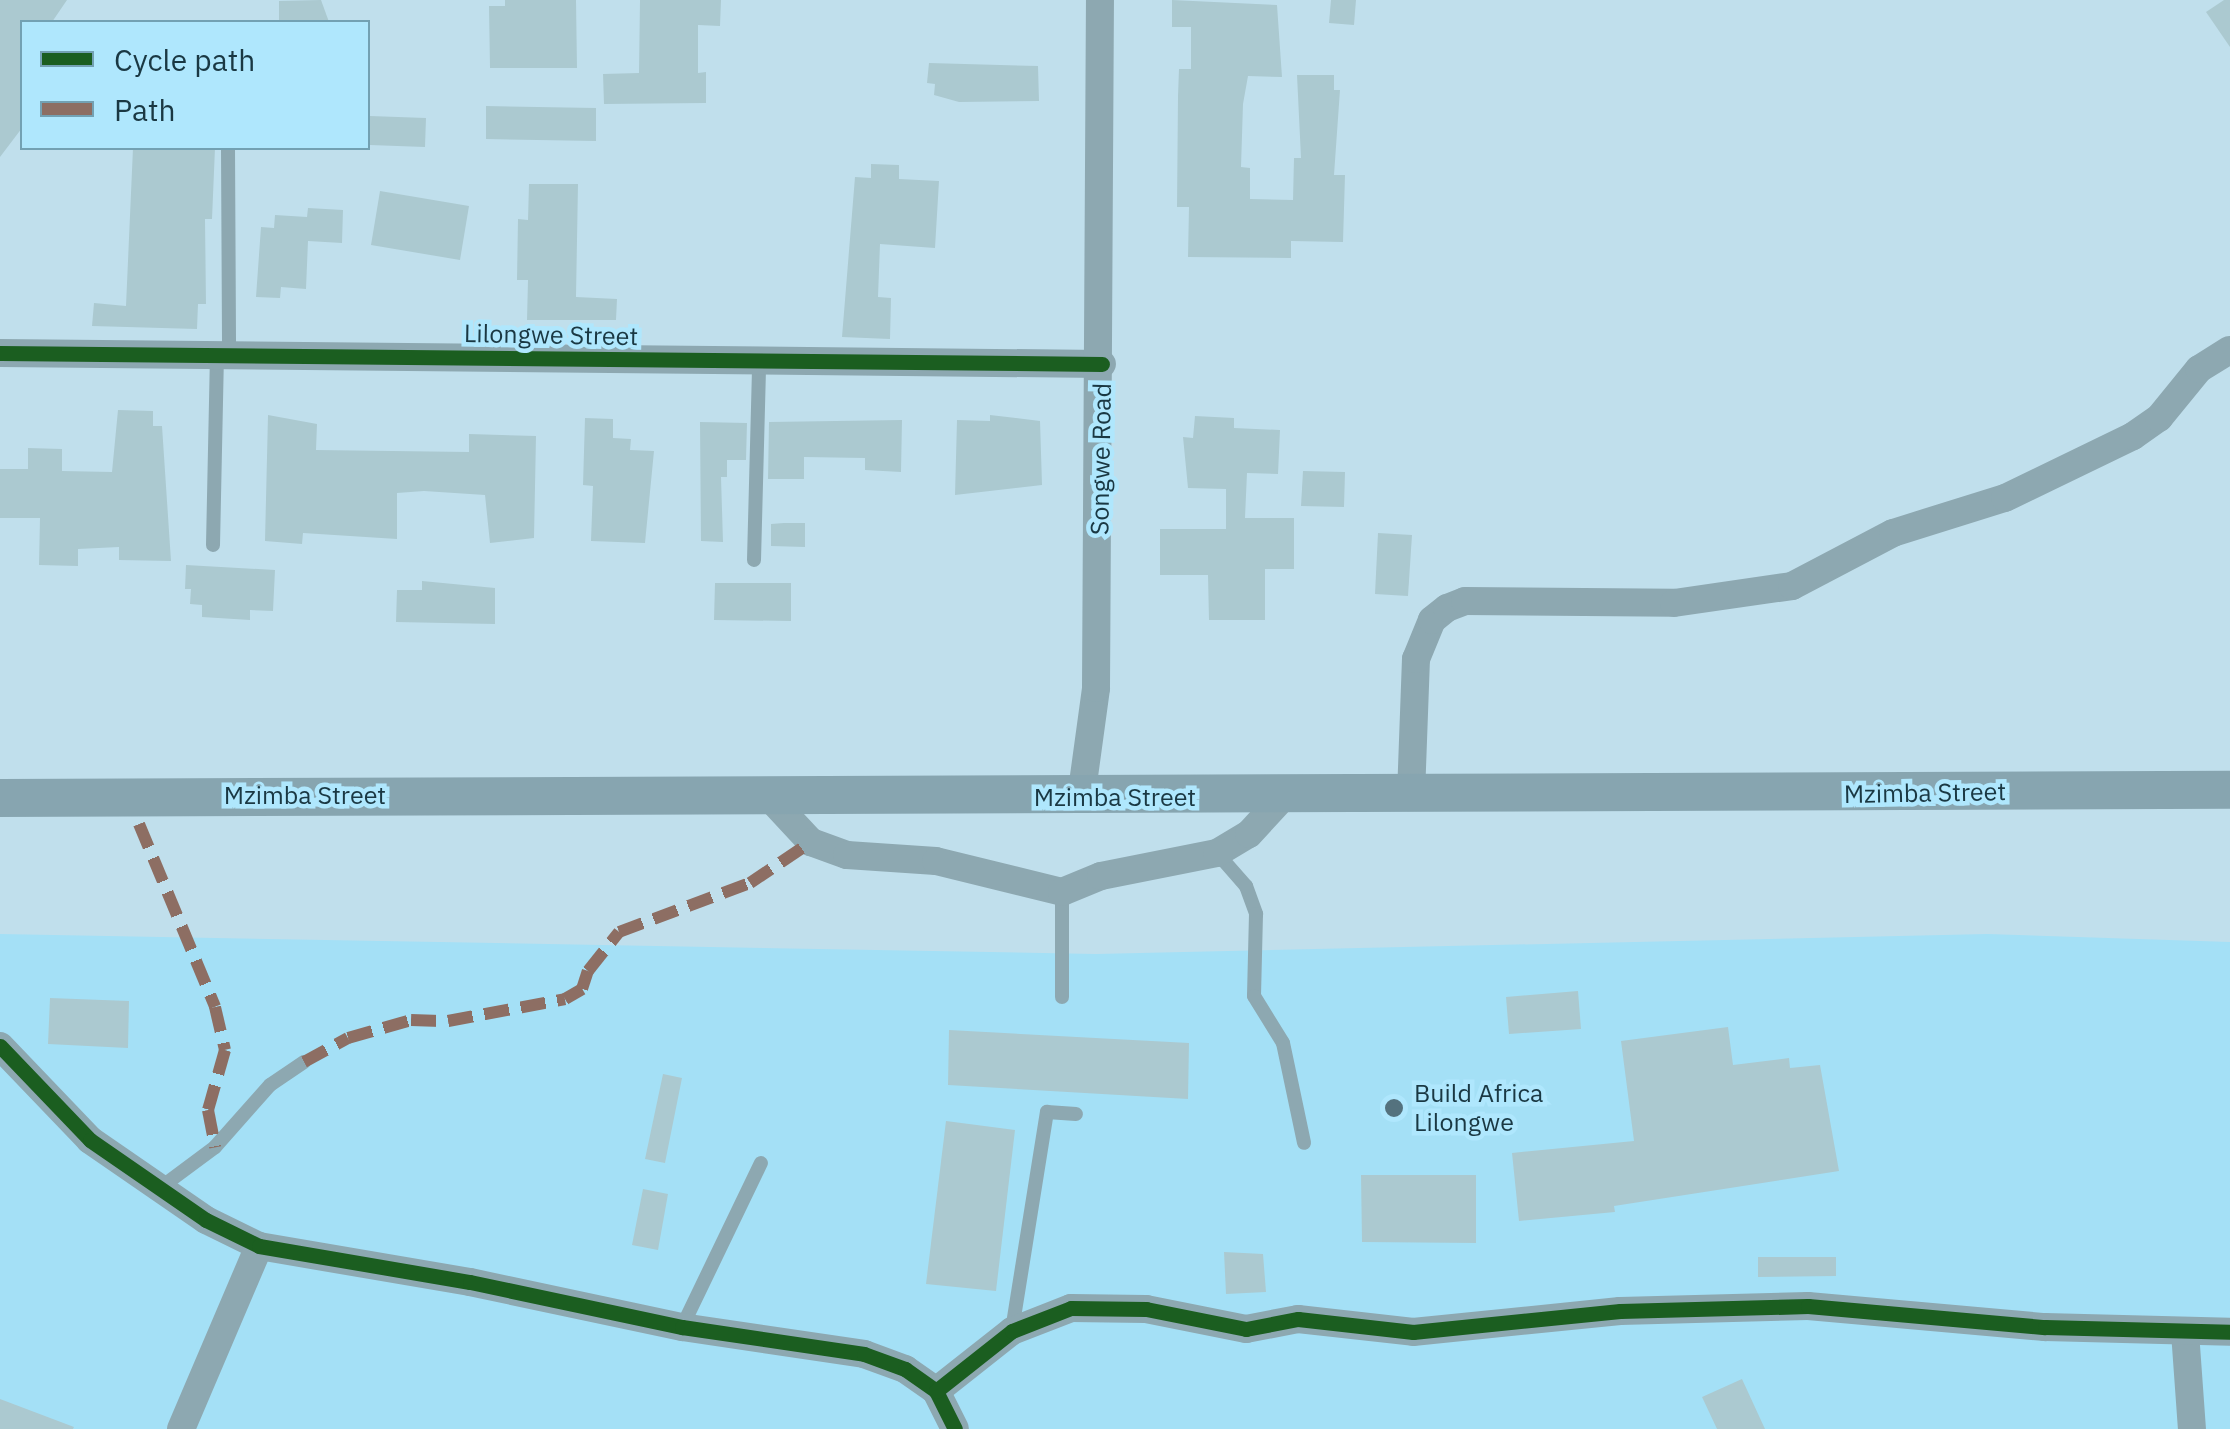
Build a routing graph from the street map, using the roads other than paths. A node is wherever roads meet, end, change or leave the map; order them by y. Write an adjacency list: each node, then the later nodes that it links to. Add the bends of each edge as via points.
1 (1100, 0): 7 (street, Songwe Road)
2 (228, 150): 5 (lane)
3 (2230, 350): 11 (street, via 2198,369 2159,418 2133,436 2005,498 1892,532 1792,586 1674,604 1465,601 1447,608 1432,620 1416,660)
4 (0, 353): 5 (street, Lilongwe Street)
5 (223, 354): 6 (street, Lilongwe Street); 8 (lane)
6 (759, 364): 7 (street, Lilongwe Street); 9 (lane)
7 (1102, 364): 15 (street, Songwe Road, via 1096,688)
8 (213, 544)
9 (754, 560)
10 (2230, 790): 11 (main road, Mzimba Street)
11 (1411, 795): 12 (main road, Mzimba Street)
12 (1284, 796): 15 (main road, Mzimba Street); 16 (street, via 1249,834)
13 (769, 797): 14 (main road, Mzimba Street); 15 (main road, Mzimba Street); 17 (street, via 811,842 847,855 936,861)
14 (0, 798)
15 (1081, 798)
16 (1217, 854): 17 (street, via 1101,876); 22 (lane, via 1246,886 1256,914 1254,996 1283,1043)
17 (1062, 892): 18 (lane)
18 (1062, 997)
19 (0, 1046): 24 (street, via 90,1140)
20 (304, 1062): 24 (lane, via 270,1085 215,1146)
21 (1076, 1114): 27 (lane, via 1047,1112)
22 (1304, 1142)
23 (761, 1163): 26 (lane)
24 (160, 1188): 25 (street)
25 (259, 1246): 26 (street); 31 (street)
26 (682, 1327): 30 (street, via 864,1354)
27 (1012, 1332): 28 (street, via 1071,1308 1146,1309 1246,1330 1298,1320 1414,1332 1620,1311 1808,1306); 30 (street)
28 (2185, 1332): 29 (street); 33 (street)
29 (2230, 1332)
30 (936, 1391): 32 (street)
31 (181, 1429)
32 (955, 1429)
33 (2192, 1429)

